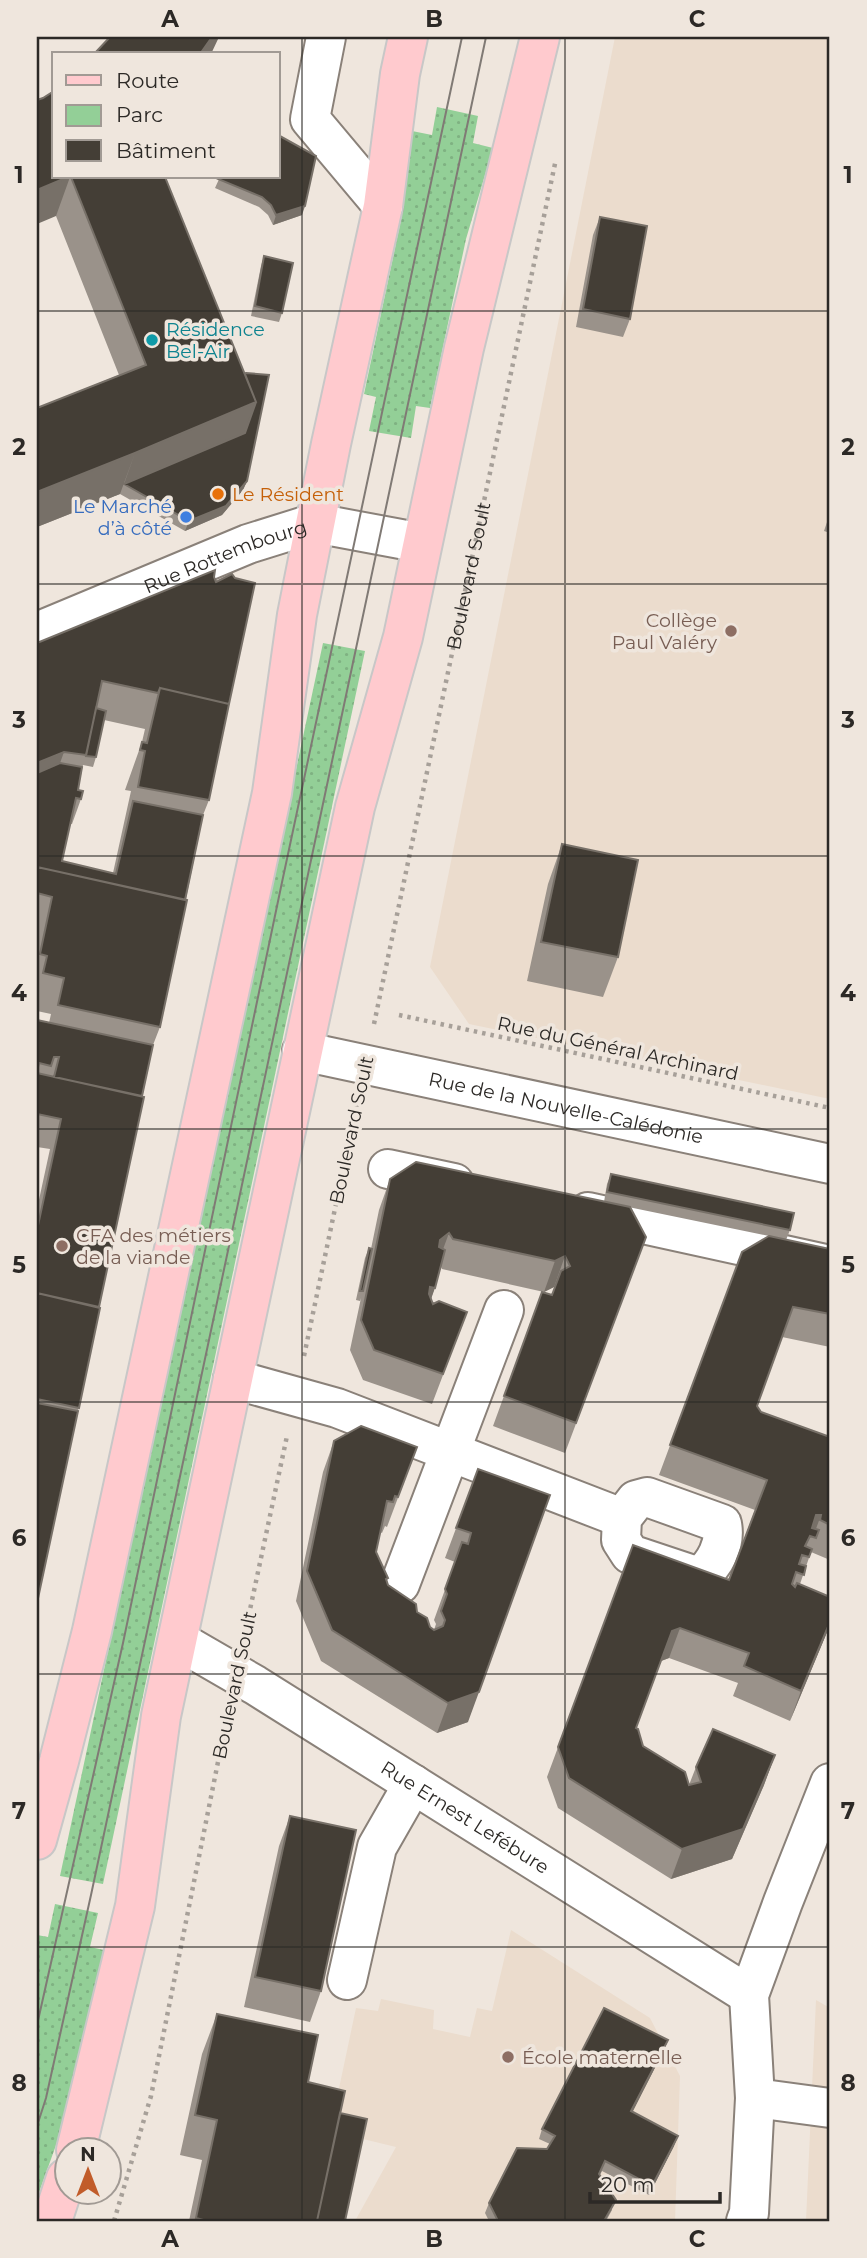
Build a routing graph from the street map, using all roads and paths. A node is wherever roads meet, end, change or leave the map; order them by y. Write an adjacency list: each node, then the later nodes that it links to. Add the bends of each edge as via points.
1 (326, 37): 5 (street, via 310,119)
2 (408, 37): 5 (main road)
3 (540, 37): 7 (main road)
4 (558, 151): 11 (path, Boulevard Soult)
5 (383, 206): 6 (main road)
6 (315, 523): 7 (street, Rue Rottembourg); 8 (street, Rue Rottembourg, via 248,544); 26 (main road, via 272,793 92,1631)
7 (422, 543): 10 (main road, via 402,637 355,807)
8 (37, 632)
9 (399, 1015): 12 (path, Rue du Général Archinard)
10 (302, 1051): 11 (street, Rue de la Nouvelle-Calédonie); 19 (main road)
11 (365, 1065): 13 (street, Rue de la Nouvelle-Calédonie); 20 (path, Boulevard Soult)
12 (830, 1108)
13 (830, 1164)
14 (388, 1169): 15 (street)
15 (482, 1189)
16 (549, 1204): 17 (street)
17 (830, 1265)
18 (505, 1310): 21 (street)
19 (233, 1379): 20 (street); 24 (main road)
20 (295, 1396): 21 (street); 25 (path, Boulevard Soult)
21 (450, 1452): 22 (street); 23 (street)
22 (622, 1518)
23 (400, 1584)
24 (179, 1641): 25 (street, Rue Ernest Lefébure); 34 (main road, via 161,1716 135,1906)
25 (236, 1674): 28 (street, Rue Ernest Lefébure); 35 (path, Boulevard Soult, via 151,2096)
26 (48, 1759): 29 (main road)
27 (830, 1783): 31 (street)
28 (414, 1784): 30 (street, via 377,1847); 31 (street, Rue Ernest Lefébure)
29 (37, 1840)
30 (347, 1980)
31 (750, 1995): 32 (street)
32 (755, 2098): 33 (street); 36 (street)
33 (830, 2108)
34 (79, 2136)
35 (114, 2221)
36 (746, 2221)

